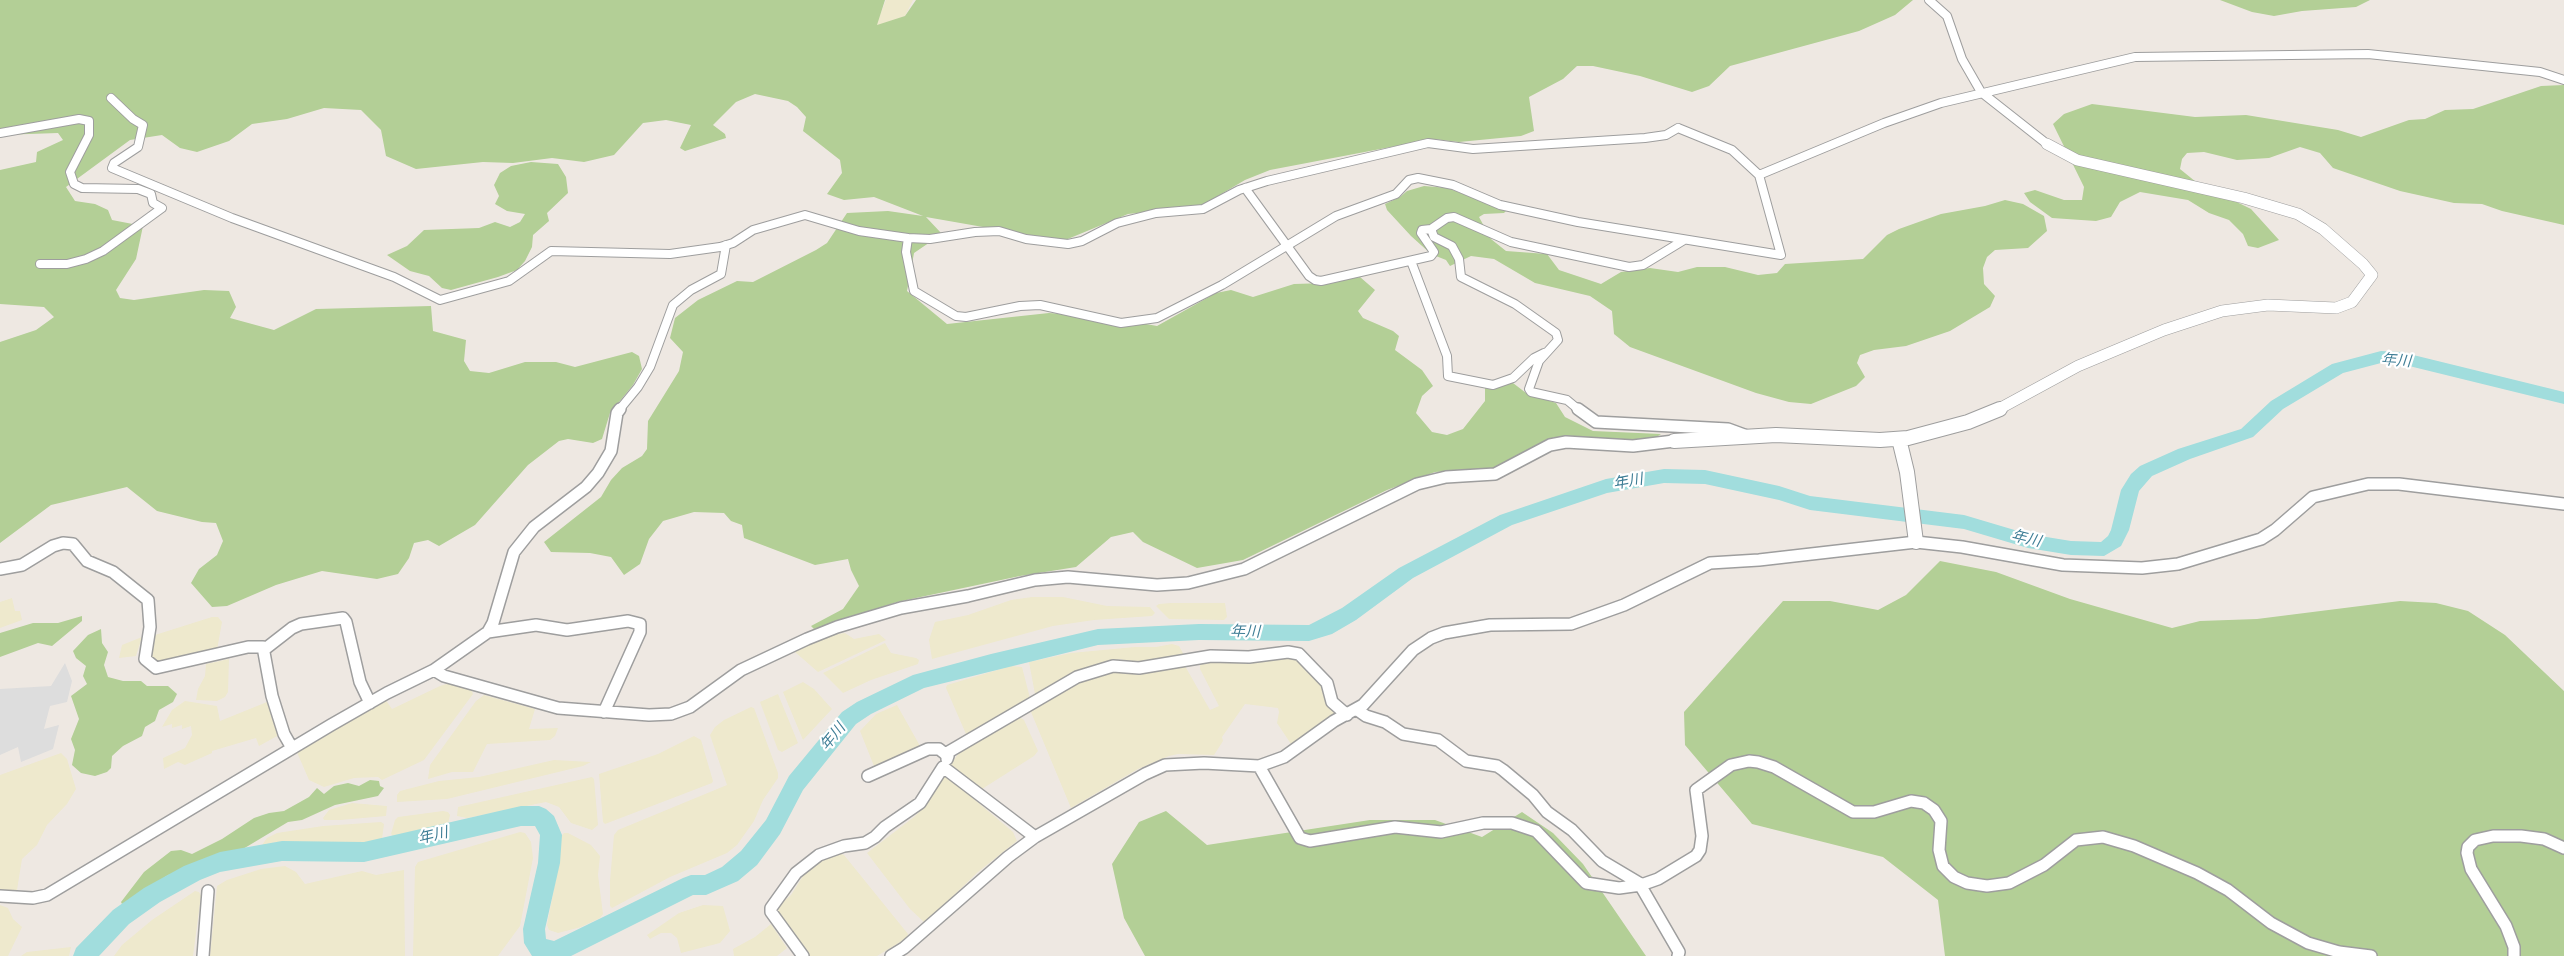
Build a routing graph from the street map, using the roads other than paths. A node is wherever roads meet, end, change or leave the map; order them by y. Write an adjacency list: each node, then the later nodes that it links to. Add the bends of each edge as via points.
1 (1929, 0): 3 (street, via 1946,16 1962,59)
2 (2564, 80): 3 (street, via 2540,72 2368,54 2135,57)
3 (1981, 92): 6 (street); 7 (street, via 1884,123)
4 (111, 98): 12 (street, via 143,125 138,147 112,168 232,218 394,277 440,300 509,281 551,251 670,254)
5 (0, 133): 15 (street, via 79,119 88,121 89,135 70,172 74,184 82,188 138,189 151,194 153,203 162,208 103,251 86,259 67,264)
6 (2047, 144): 18 (street, via 2078,160 2244,198 2298,214 2323,229 2362,264 2372,275 2370,280 2352,302 2336,308 2268,305 2222,311 2164,330 2078,366 2002,408 1968,422)
7 (1759, 175): 8 (street, via 1732,150 1678,128 1666,135 1646,138 1473,149 1428,143); 11 (street, via 1781,255)
8 (1245, 188): 10 (street, via 1203,209 1142,216 1068,244 999,231 930,239); 13 (street)
9 (1431, 229): 11 (street, via 1447,218 1454,218 1511,242 1629,267 1643,265); 14 (street, via 1422,230 1422,233 1434,252 1431,256); 16 (street, via 1434,237 1452,246 1459,259 1461,277 1515,304 1556,333 1558,340)
10 (908, 238): 12 (street, via 860,231 805,215 753,230); 13 (street, via 906,252 912,287 918,295 956,316 1040,305 1121,323 1157,318 1222,286)
11 (1684, 240): 13 (street, via 1500,205 1453,186 1418,178 1410,180 1396,194 1336,216)
12 (726, 245): 23 (street, via 721,274 681,297 671,310 650,367 616,413 610,451 598,474 534,527 518,546)
13 (1286, 245): 14 (street, via 1309,276 1321,281)
14 (1411, 261): 16 (street, via 1447,356 1448,376 1493,385 1512,378 1534,358)
15 (40, 264)
16 (1545, 353): 17 (street, via 1529,389 1567,400 1596,422 1728,429)
17 (1748, 436): 18 (street); 19 (street, via 1703,442)
18 (1899, 439): 21 (street, via 1907,472)
19 (1674, 441): 27 (street, via 1634,446 1566,442 1550,445 1494,474 1446,477 1417,484 1244,569 1188,583 1157,585 1068,577 1035,580 901,608 837,627 807,640 742,670 690,707 671,714)
20 (2564, 504): 21 (street, via 2399,484 2368,484 2306,501 2261,539 2178,564 2142,568 2063,566)
21 (1915, 537): 28 (street, via 1759,560 1710,563 1624,605 1571,624 1490,625 1444,633 1413,650 1374,694)
22 (0, 569): 24 (street, via 22,564 53,546 74,544 87,561 113,572 148,600 150,627 145,659 156,668 248,647)
23 (488, 632): 25 (street); 27 (street, via 536,625 567,630 628,621 640,624 640,632)
24 (265, 648): 26 (street, via 301,624 343,618 360,682); 29 (street, via 272,696)
25 (434, 670): 26 (street); 27 (street, via 444,676 530,702)
26 (370, 703): 29 (street)
27 (604, 712)
28 (1351, 712): 30 (street, via 1332,702 1328,683 1299,654 1211,656 1139,668 1113,666 1077,677); 31 (street, via 1284,757); 36 (street, via 1384,722 1403,734 1438,740 1466,761 1503,770 1533,795 1547,812 1572,830 1602,861)
29 (292, 748): 38 (street, via 47,895 33,898)
30 (946, 754): 32 (street); 33 (street, via 928,749)
31 (1258, 766): 34 (street, via 1166,765); 36 (street, via 1300,838 1310,841 1395,827 1442,832 1483,823 1512,823 1536,831 1586,883 1619,888)
32 (943, 767): 34 (street); 40 (street, via 920,802 875,838 819,855 791,879 771,912)
33 (868, 776)
34 (1035, 837): 41 (street)
35 (2564, 848): 44 (street, via 2521,836 2493,836 2475,840 2468,847 2466,853 2471,869 2506,926)
36 (1641, 885): 42 (street, via 1679,952); 43 (street, via 1696,856 1702,836 1696,790 1731,765 1748,761 1774,767 1854,812 1874,812 1911,801 1924,803 1941,821 1939,850 1944,866 1954,877 1968,883 1987,886 2009,883 2044,865 2076,840 2103,837 2134,846 2197,873 2228,890 2271,923 2308,943 2339,952)
37 (208, 891): 39 (street)
38 (0, 896)
39 (202, 956)
40 (802, 956)
41 (891, 956)
42 (1678, 956)
43 (2371, 956)
44 (2514, 956)

